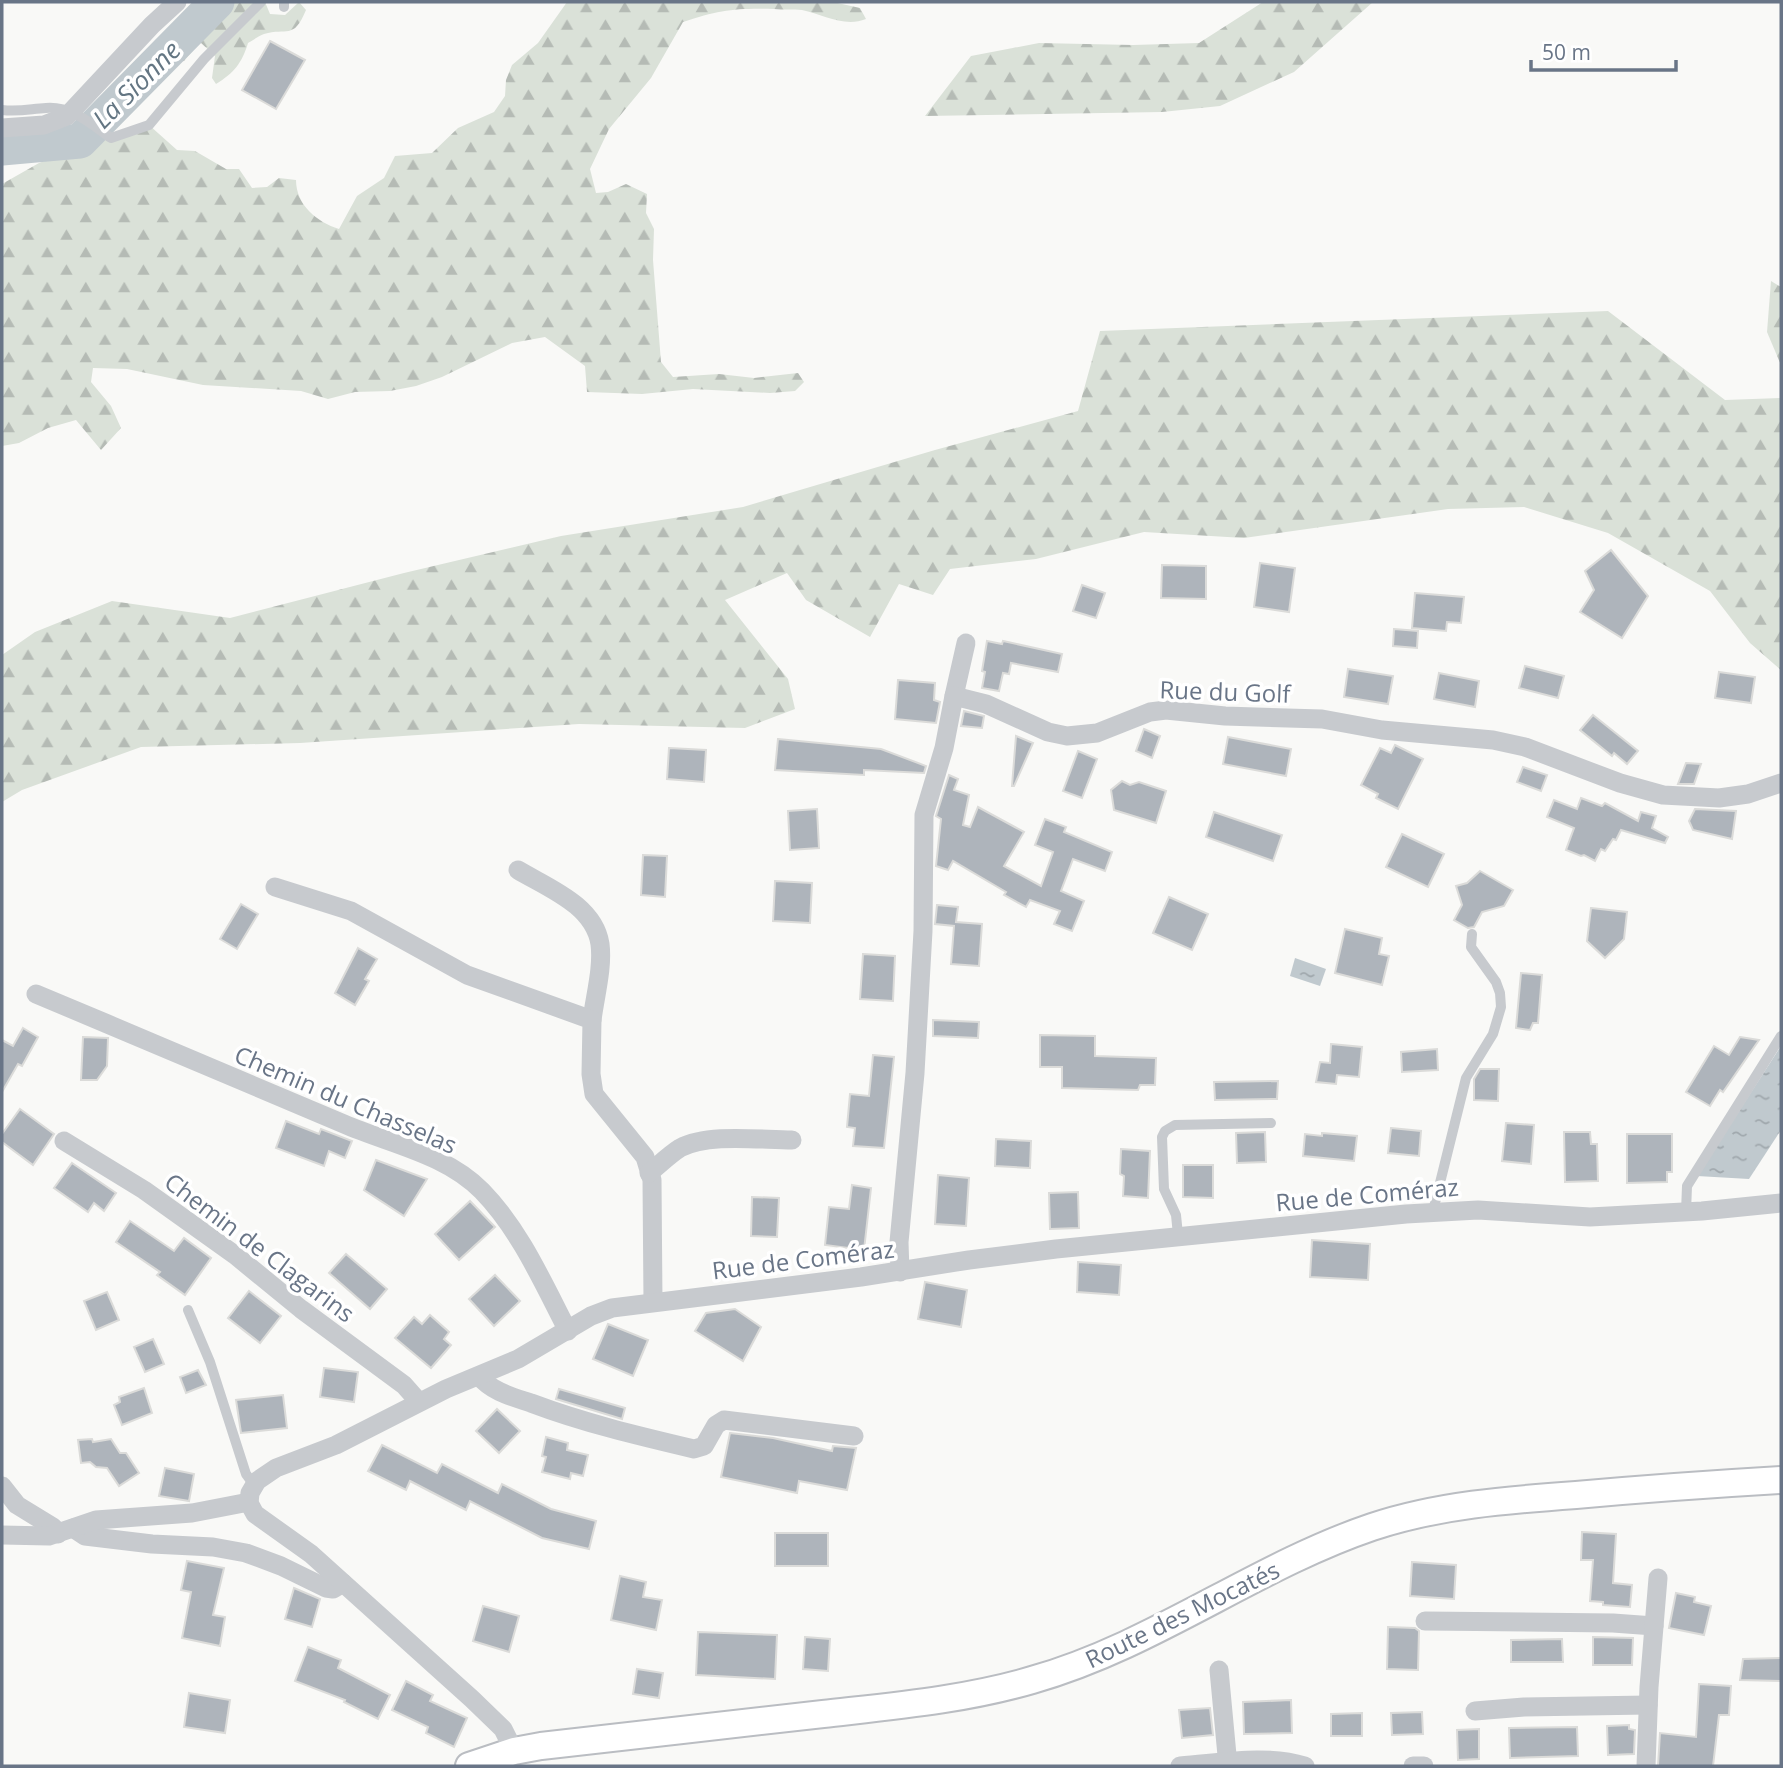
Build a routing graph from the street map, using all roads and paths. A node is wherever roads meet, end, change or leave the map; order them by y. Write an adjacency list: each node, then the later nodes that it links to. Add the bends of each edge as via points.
1 (177, 2): 4 (street)
2 (261, 2): 4 (lane, via 204,59 149,125 111,138)
3 (2, 110): 4 (lane, via 48,107)
4 (72, 111): 5 (street, via 54,123)
5 (2, 128)
6 (966, 643): 7 (street)
7 (954, 696): 8 (street, Rue du Golf, via 1067,736 1097,733 1166,710 1322,719 1525,747 1663,795 1719,798); 23 (street, via 924,815 923,931)
8 (1781, 783)
9 (518, 870): 13 (street, via 575,904 594,924 600,959)
10 (275, 887): 13 (street, via 351,911 467,975)
11 (1472, 934): 20 (lane, via 1471,947 1496,982 1501,1006 1493,1034 1466,1078)
12 (36, 995): 26 (street, Chemin du Chasselas, via 456,1171 481,1190 507,1221)
13 (592, 1020): 18 (street, via 594,1094 645,1157)
14 (1781, 1036): 21 (lane, via 1687,1186)
15 (1271, 1123): 22 (lane, via 1175,1125 1165,1131 1164,1189 1176,1215)
16 (64, 1140): 28 (street, Chemin de Clagarins, via 235,1255 404,1385)
17 (792, 1140): 18 (street, via 694,1143)
18 (649, 1173): 24 (street)
19 (1781, 1203): 21 (street, Rue de Coméraz)
20 (1433, 1211): 21 (street, Rue de Coméraz, via 1590,1217); 22 (street, Rue de Coméraz)
21 (1686, 1212)
22 (1178, 1235): 23 (street, Rue de Coméraz)
23 (900, 1272): 24 (street, Rue de Coméraz)
24 (653, 1302): 26 (street, Rue de Coméraz, via 607,1309)
25 (188, 1310): 32 (lane, via 210,1362)
26 (568, 1331): 27 (street, Rue de Coméraz)
27 (479, 1376): 28 (street, Rue de Coméraz); 29 (street, via 494,1389 553,1412 694,1449 704,1447 723,1420)
28 (419, 1402): 32 (street, Rue de Coméraz, via 346,1440 276,1468)
29 (854, 1436)
30 (1781, 1480): 42 (street, Route des Mocatés, via 1503,1500 1437,1510 1371,1527 1303,1555 1159,1630 1092,1661 1031,1681 904,1704)
31 (2, 1486): 33 (street, via 18,1505)
32 (251, 1493): 33 (street, via 192,1513 96,1520); 36 (street, via 255,1514)
33 (66, 1531): 34 (street); 36 (street, via 246,1553 321,1587 331,1589)
34 (2, 1535)
35 (1658, 1578): 38 (street)
36 (343, 1583): 42 (street, via 489,1714 506,1734)
37 (1425, 1621): 38 (street)
38 (1654, 1626): 40 (street)
39 (1219, 1671): 43 (street)
40 (1648, 1706): 41 (street); 49 (street)
41 (1475, 1711)
42 (503, 1758): 44 (street, Route des Mocatés)
43 (1228, 1764): 45 (street); 46 (street, via 1275,1760)
44 (469, 1766)
45 (1180, 1766)
46 (1305, 1766)
47 (1413, 1766): 48 (street)
48 (1424, 1766)
49 (1646, 1766)

